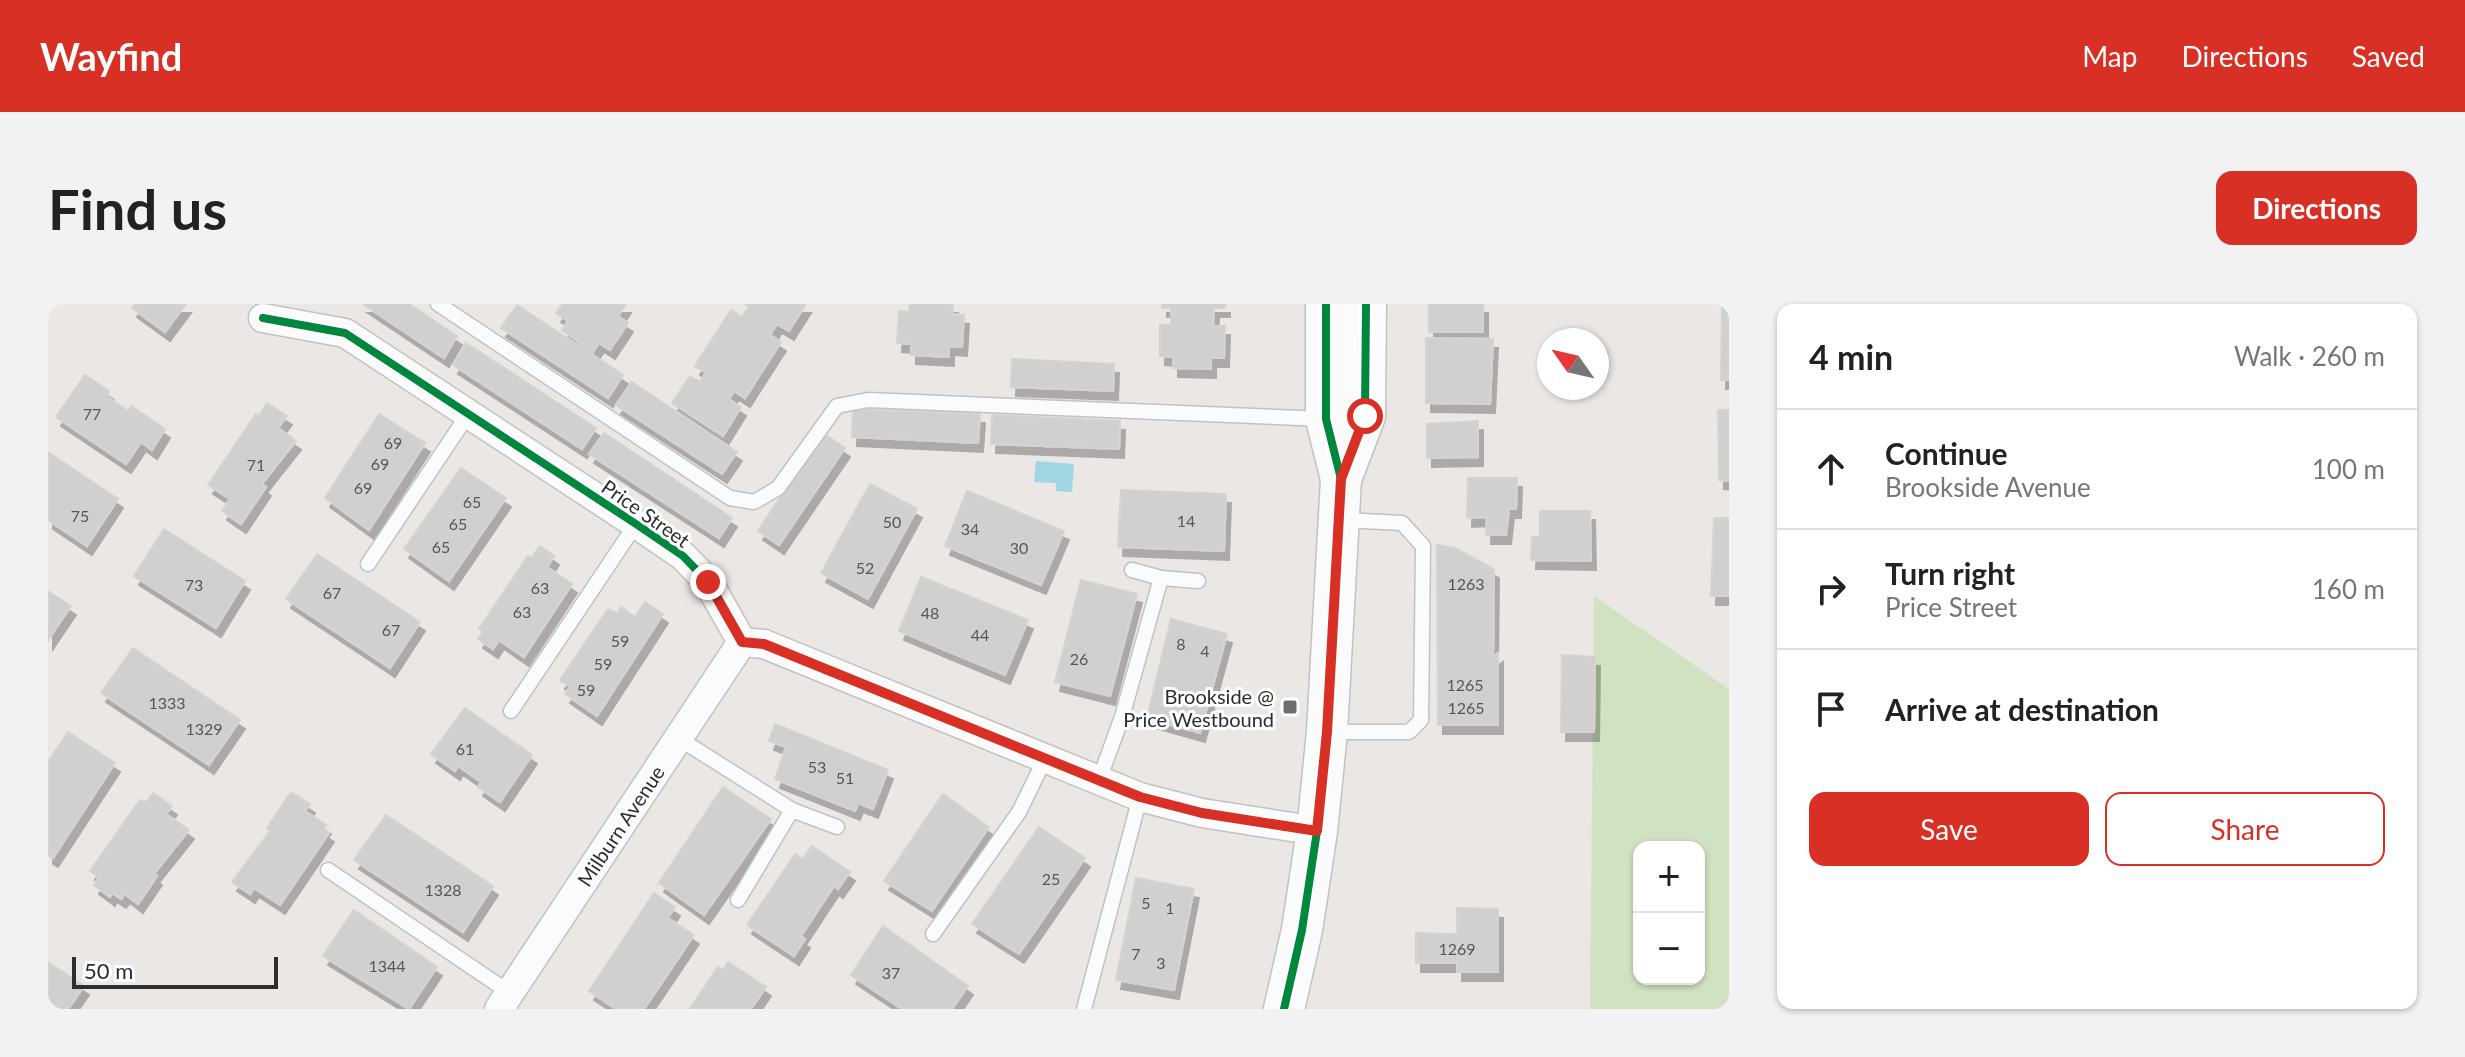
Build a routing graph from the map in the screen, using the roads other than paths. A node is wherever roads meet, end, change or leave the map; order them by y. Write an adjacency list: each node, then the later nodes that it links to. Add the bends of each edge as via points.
1 (438, 304): 6 (lane, via 730,498 754,502 778,488 837,406 868,400)
2 (1326, 304): 6 (main road)
3 (1366, 304): 7 (main road, via 1365,416)
4 (263, 318): 5 (street, Price Street, via 345,333)
5 (469, 413): 9 (street, Price Street); 10 (lane)
6 (1326, 419): 7 (main road)
7 (1341, 479): 8 (main road)
8 (1338, 520): 16 (main road); 16 (lane, via 1402,523 1423,546 1421,720 1409,732)
9 (636, 524): 14 (street, Price Street, via 683,556 708,582); 15 (lane)
10 (368, 564)
11 (1132, 570): 12 (lane)
12 (1161, 578): 13 (lane); 19 (lane)
13 (1198, 581)
14 (742, 642): 17 (street, Milburn Avenue); 18 (street, via 764,644)
15 (511, 711)
16 (1327, 732): 23 (main road)
17 (678, 738): 21 (lane); 27 (street, Milburn Avenue)
18 (1045, 759): 19 (street); 26 (lane, via 1019,812)
19 (1099, 780): 20 (street)
20 (1140, 797): 23 (street, via 1202,813); 28 (lane)
21 (792, 810): 22 (lane); 25 (lane)
22 (837, 827)
23 (1317, 831): 29 (main road)
24 (328, 870): 27 (lane)
25 (738, 900)
26 (933, 934)
27 (504, 1001)
28 (1084, 1009)
29 (1284, 1009)

